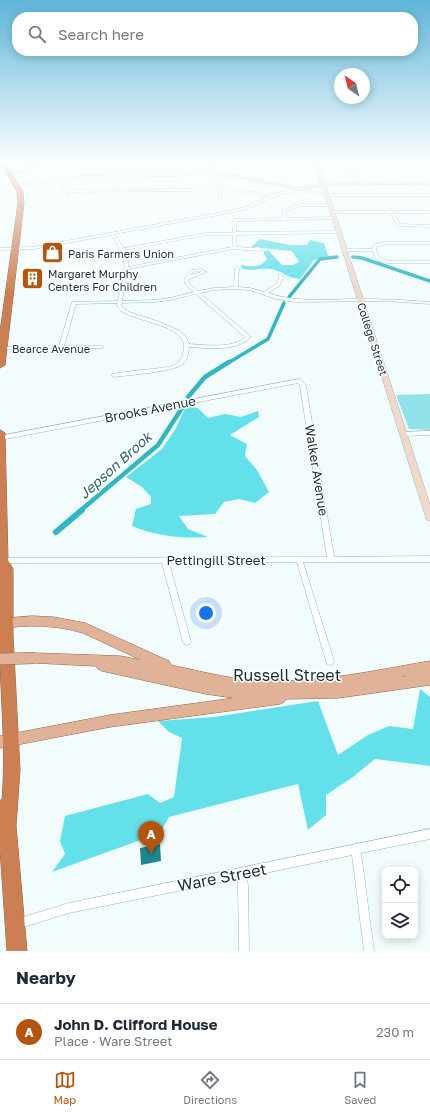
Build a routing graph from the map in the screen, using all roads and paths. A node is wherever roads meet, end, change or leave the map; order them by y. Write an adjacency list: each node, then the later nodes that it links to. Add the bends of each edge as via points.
1 (20, 205): 16 (highway)
2 (250, 205): 12 (street, via 236,211)
3 (295, 205): 8 (street, via 284,211)
4 (330, 205): 7 (street, College Street)
5 (391, 212): 6 (street); 7 (street); 9 (street, via 399,225)
6 (430, 212)
7 (334, 215): 8 (street); 10 (street, College Street)
8 (285, 218): 11 (street, via 236,220)
9 (430, 226)
10 (339, 232): 11 (street); 19 (street, College Street)
11 (234, 233): 15 (street); 17 (street, via 196,235)
12 (112, 234): 16 (street); 17 (street)
13 (430, 243): 20 (street, via 383,244 375,246)
14 (0, 248): 16 (street)
15 (233, 248): 18 (street, via 261,250); 22 (street)
16 (16, 249): 36 (highway)
17 (124, 249): 22 (street)
18 (255, 249)
19 (345, 250): 20 (street); 29 (street, College Street)
20 (374, 250): 21 (street, via 377,258 386,262)
21 (430, 262)
22 (127, 268): 30 (street)
23 (237, 268): 26 (street)
24 (280, 275): 28 (street, via 282,278 278,284)
25 (187, 278): 27 (street, via 186,283)
26 (236, 288): 27 (street, via 218,288); 28 (street)
27 (196, 293): 30 (street, via 163,300); 33 (street, via 239,328 248,339 225,346 204,347)
28 (265, 293): 29 (street, via 296,301)
29 (361, 301): 31 (street); 42 (street, College Street)
30 (119, 302): 33 (street, via 122,310 170,328 185,339); 34 (street, via 74,303)
31 (429, 303): 32 (street)
32 (430, 308)
33 (187, 344): 38 (street, via 185,358 176,366)
34 (61, 347): 35 (street, Bearce Avenue); 36 (street, Bearce Avenue)
35 (101, 347)
36 (2, 348): 37 (highway)
37 (0, 365)
38 (114, 375)
39 (301, 382): 43 (street, Brooks Avenue, via 290,382); 46 (street, Walker Avenue)
40 (0, 433): 43 (highway)
41 (430, 433): 42 (street)
42 (404, 434): 44 (street, College Street)
43 (0, 438): 49 (highway)
44 (430, 518)
45 (299, 559): 46 (street, Pettingill Street); 48 (street, Pettingill Street); 55 (street)
46 (331, 559): 47 (street, Pettingill Street)
47 (430, 559)
48 (165, 560): 49 (street, Pettingill Street); 52 (street)
49 (1, 563): 50 (highway, via 7,569)
50 (3, 583): 51 (highway)
51 (3, 623): 57 (main road, via 54,622 85,628 158,662); 60 (highway)
52 (187, 642)
53 (0, 659): 54 (main road, Russell Street, bridge)
54 (74, 659): 57 (main road, Russell Street, via 120,661); 59 (main road, Russell Street, via 206,688 246,694)
55 (330, 661)
56 (430, 667): 57 (main road, Russell Street, via 317,685 287,687 254,686)
57 (199, 676)
58 (430, 679): 59 (main road, Russell Street)
59 (317, 694): 60 (main road, via 110,721)
60 (5, 741): 62 (highway, via 12,798)
61 (0, 808): 62 (highway)
62 (7, 826): 66 (highway)
63 (430, 834): 64 (street, Ware Street)
64 (356, 850): 65 (street, Ware Street); 69 (street)
65 (241, 874): 66 (street, Ware Street, via 69,908); 68 (street, via 244,885)
66 (15, 925): 67 (highway)
67 (17, 951)
68 (244, 951)
69 (369, 951)

